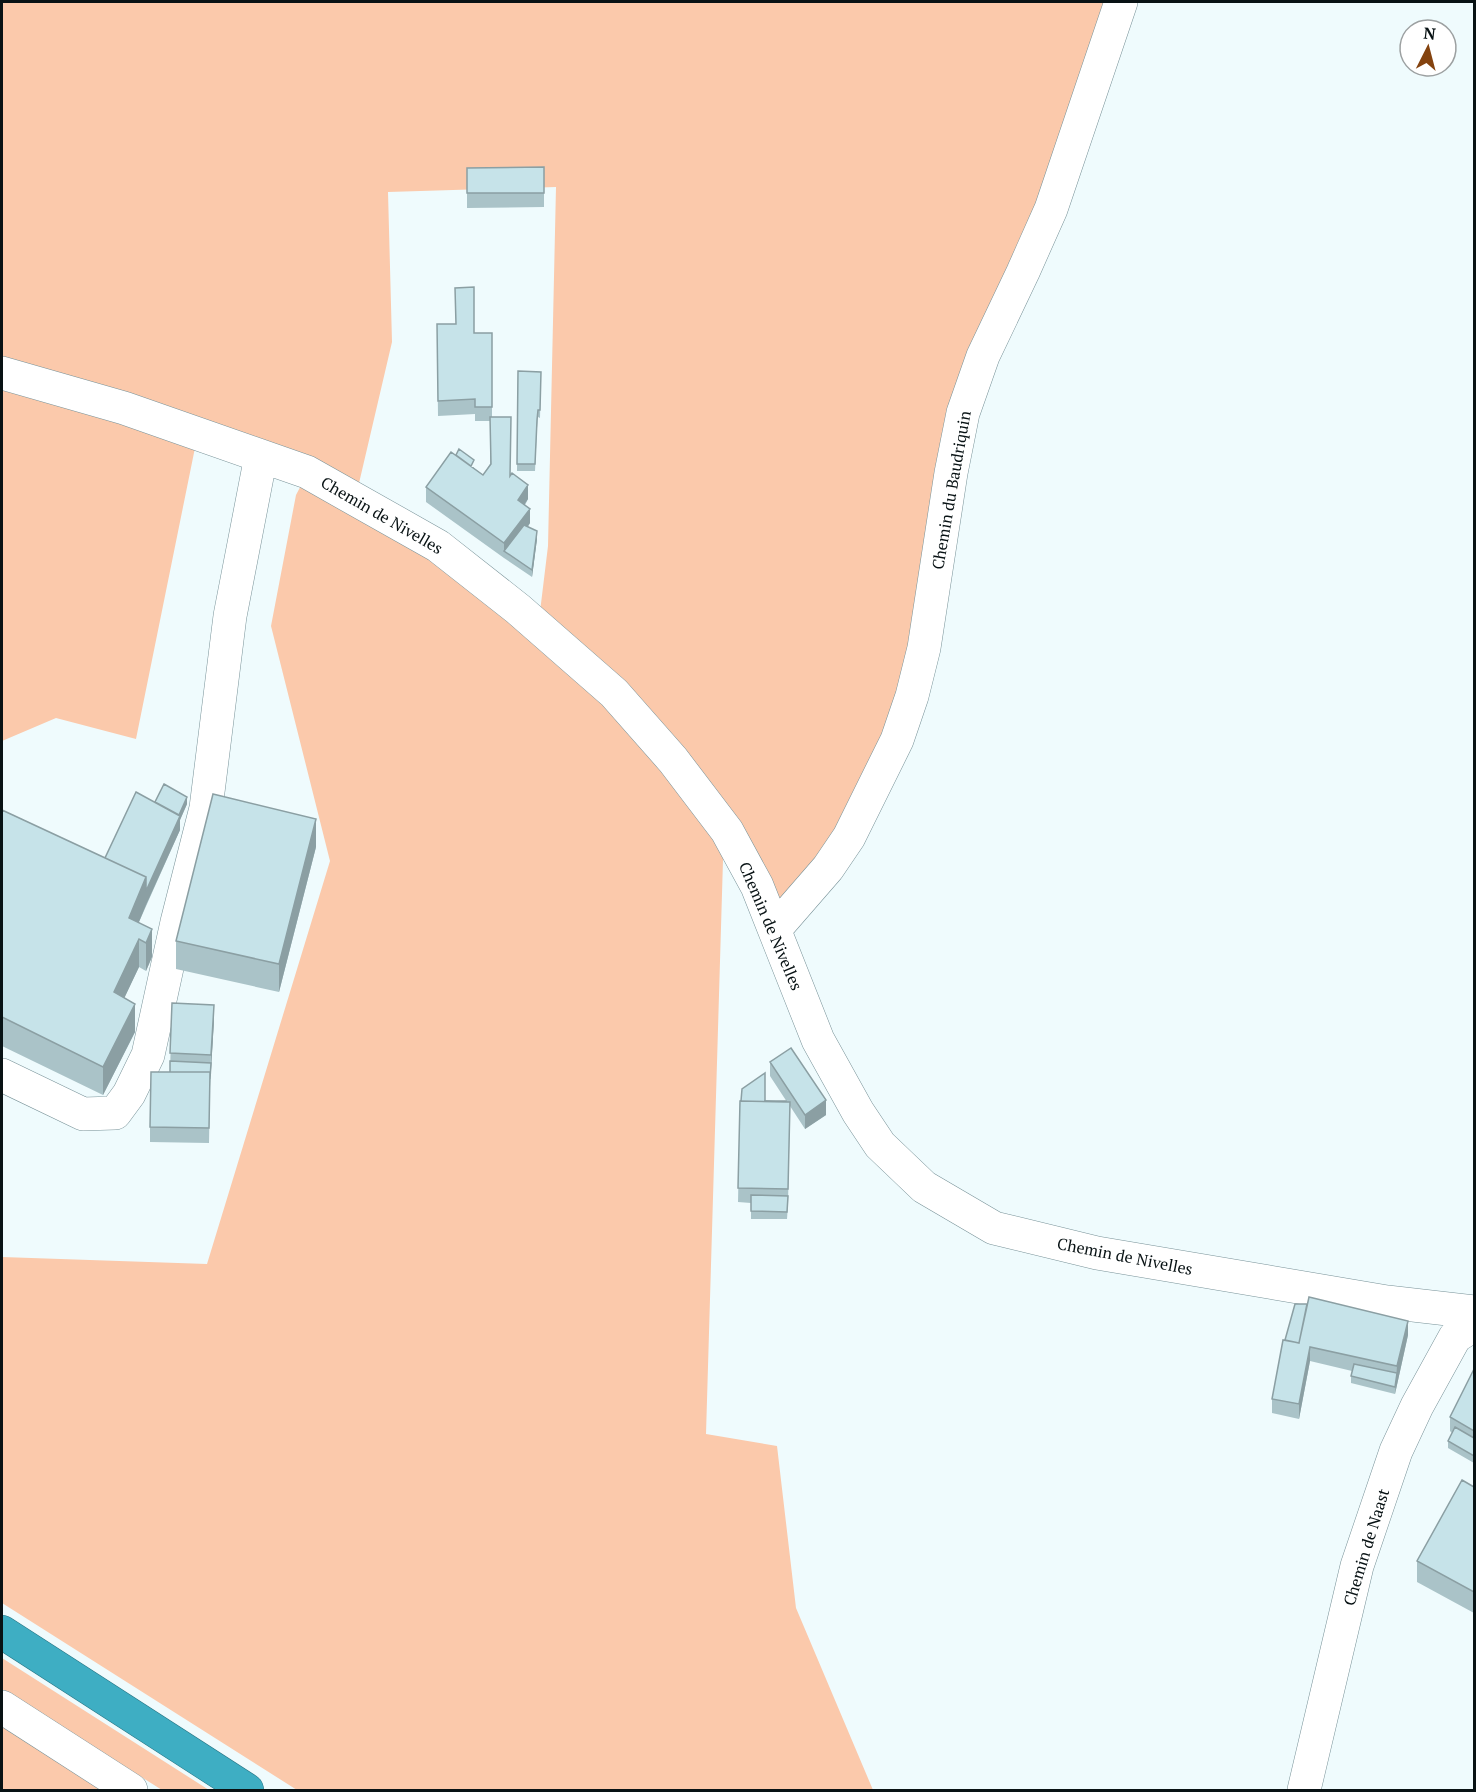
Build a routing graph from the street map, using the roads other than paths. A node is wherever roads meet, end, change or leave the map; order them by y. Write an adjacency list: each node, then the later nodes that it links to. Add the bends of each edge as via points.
1 (1121, 2): 4 (street, Chemin du Baudriquin, via 1052,209 983,356 963,413 924,648 897,740 849,837 828,868)
2 (2, 373): 3 (street, Chemin de Nivelles, via 124,408)
3 (261, 456): 4 (street, Chemin de Nivelles, via 307,472 438,546 614,693 673,760 727,831); 5 (street, via 230,616 206,808 148,1055 115,1113 83,1114)
4 (775, 929): 6 (street, Chemin de Nivelles, via 818,1040 880,1145 924,1187 994,1228 1097,1253 1387,1302)
5 (2, 1075)
6 (1474, 1312)
7 (1474, 1325): 12 (street, Chemin de Naast, via 1455,1337 1396,1451 1357,1566)
8 (2, 1632): 11 (highway)
9 (2, 1707): 10 (street)
10 (131, 1791)
11 (247, 1791)
12 (1304, 1791)

